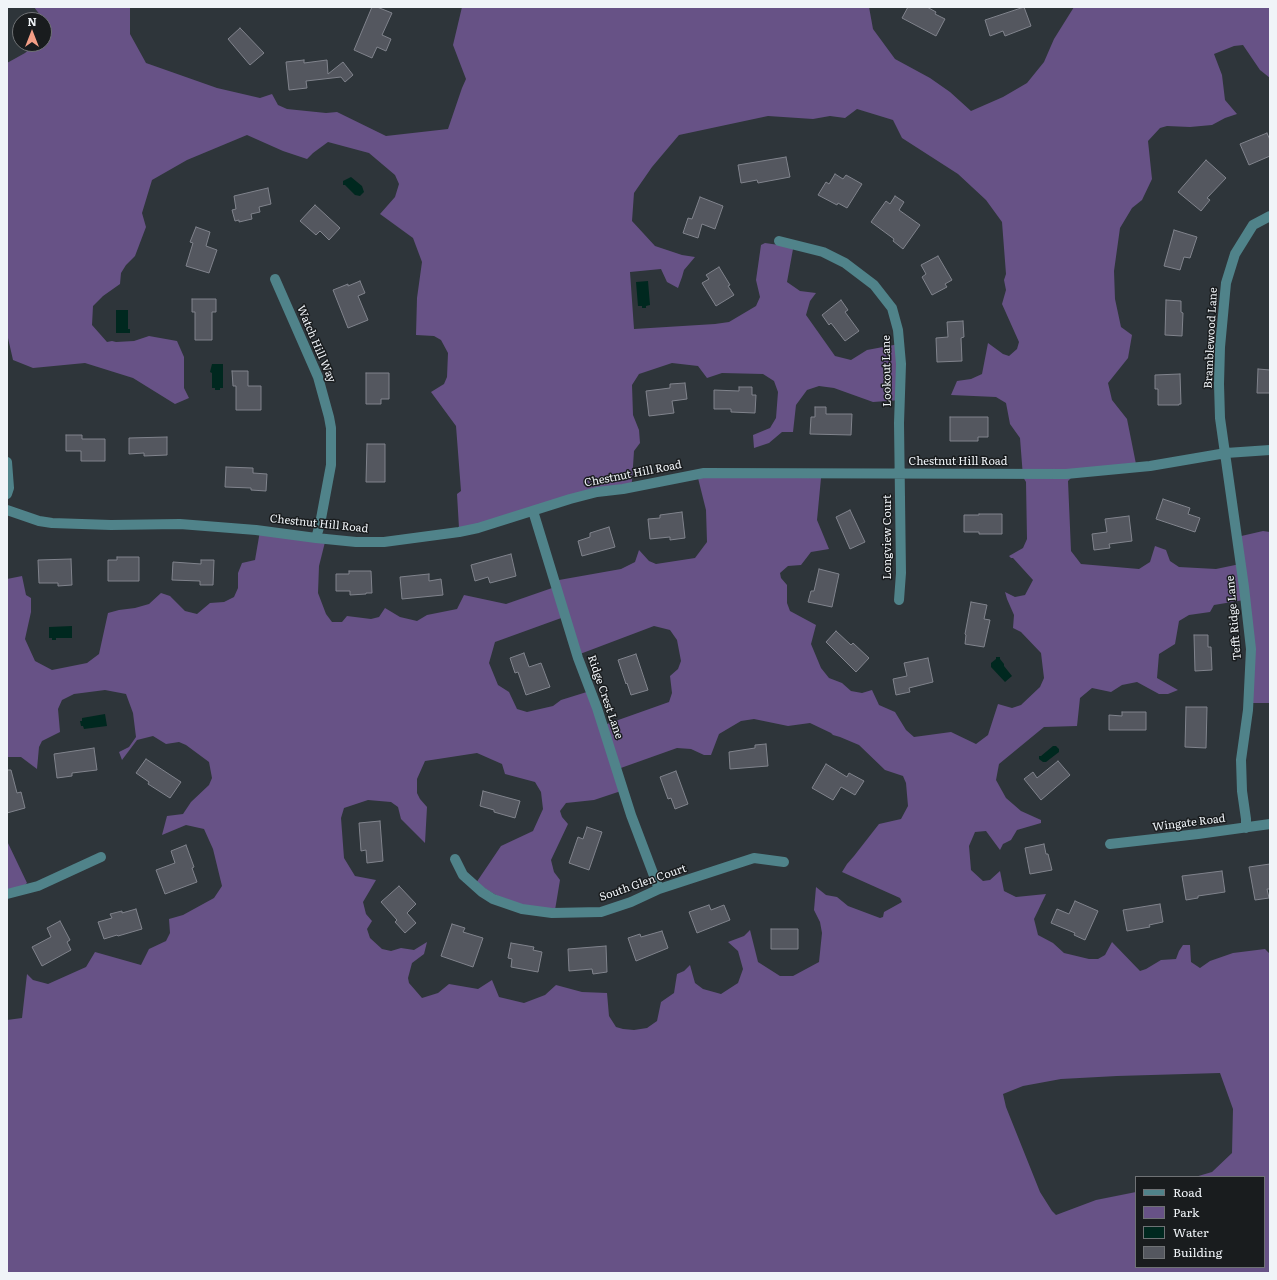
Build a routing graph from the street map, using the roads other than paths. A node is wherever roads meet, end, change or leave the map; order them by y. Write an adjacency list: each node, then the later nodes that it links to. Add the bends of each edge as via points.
1 (1270, 216): 5 (street, Bramblewood Lane, via 1253,225 1235,254 1226,282 1219,384 1220,418)
2 (779, 241): 7 (street, Lookout Lane, via 823,252 846,263 874,285 892,308 898,330 901,364)
3 (275, 279): 11 (street, Watch Hill Way, via 318,377 330,417 331,466)
4 (1270, 450): 5 (street, Chestnut Hill Road)
5 (1226, 453): 7 (street, Chestnut Hill Road, via 1150,466 1066,474); 14 (street, Tefft Ridge Lane, via 1251,649 1248,710 1241,760)
6 (7, 462): 8 (street)
7 (900, 474): 10 (street, Chestnut Hill Road, via 704,473 596,492); 12 (street, Longview Court)
8 (7, 494)
9 (7, 510): 11 (street, Chestnut Hill Road, via 52,523 180,524)
10 (533, 510): 11 (street, Chestnut Hill Road, via 478,528 396,541 356,542); 19 (street, Ridge Crest Lane, via 578,658)
11 (316, 538)
12 (899, 600)
13 (1270, 824): 14 (street, Wingate Road)
14 (1246, 828): 15 (street, Wingate Road)
15 (1110, 844)
16 (101, 857): 20 (street, via 38,886)
17 (456, 859): 19 (street, South Glen Court, via 463,875 482,892 493,899 537,912 601,912)
18 (784, 862): 19 (street, South Glen Court, via 754,858)
19 (659, 889)
20 (7, 894)

